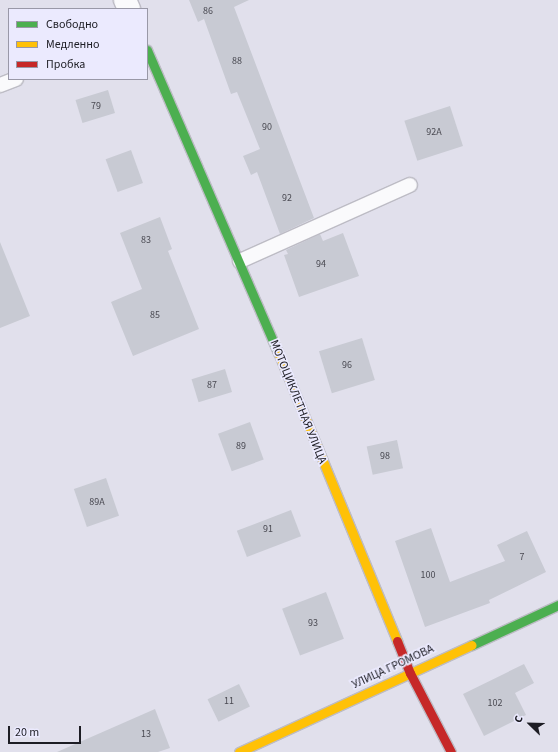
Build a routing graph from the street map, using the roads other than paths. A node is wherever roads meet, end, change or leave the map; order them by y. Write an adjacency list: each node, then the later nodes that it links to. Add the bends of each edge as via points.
1 (148, 52): 5 (street, МОТОЦИКЛЕТНАЯ УЛИЦА)
2 (13, 80): 3 (lane)
3 (0, 85)
4 (410, 185): 5 (lane)
5 (240, 261): 7 (street, МОТОЦИКЛЕТНАЯ УЛИЦА)
6 (558, 604): 7 (street, УЛИЦА ГРОМОВА)
7 (410, 673): 8 (street, УЛИЦА ГРОМОВА); 9 (street, МОТОЦИКЛЕТНАЯ УЛИЦА)
8 (239, 752)
9 (451, 752)

